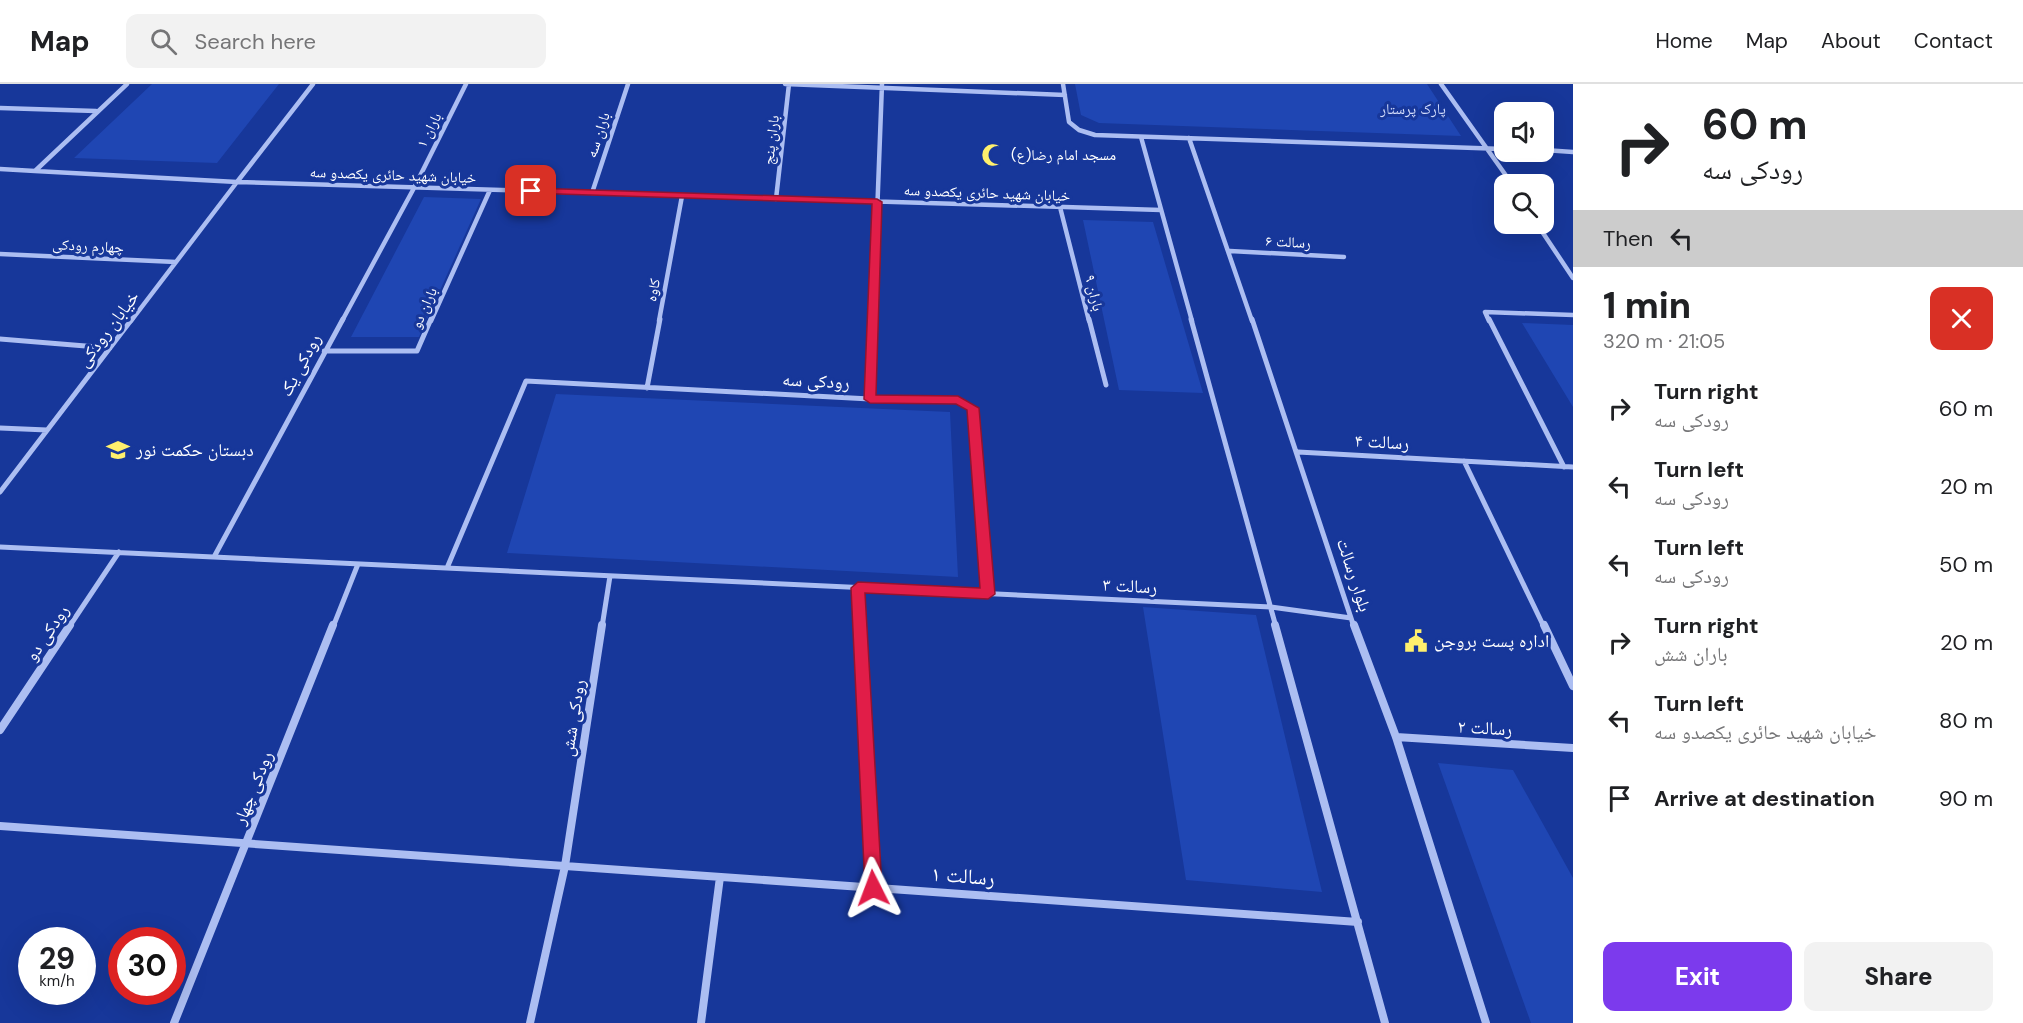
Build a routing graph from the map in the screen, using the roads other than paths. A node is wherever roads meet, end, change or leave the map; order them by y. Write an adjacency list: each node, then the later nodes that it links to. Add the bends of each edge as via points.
1 (127, 84): 11 (street)
2 (313, 84): 21 (street, خیابان رودکی)
3 (466, 84): 22 (street, باران ۱)
4 (628, 84): 24 (street, باران سه)
5 (787, 84): 8 (street); 26 (street, باران پنج)
6 (1063, 84): 9 (street)
7 (1441, 84): 14 (street)
8 (882, 85): 9 (street); 27 (street)
9 (1065, 95): 12 (street, via 1069,122 1079,130 1095,135)
10 (0, 108): 11 (street)
11 (96, 111): 19 (street)
12 (1141, 136): 13 (street); 29 (street)
13 (1189, 138): 14 (street); 31 (street, بلوار رسالت)
14 (1488, 148): 15 (street); 20 (street)
15 (1494, 148)
16 (1554, 151): 17 (street)
17 (1573, 152)
18 (0, 169): 19 (street, خیابان شهید حائری یکصدو سه)
19 (35, 171): 21 (street, خیابان شهید حائری یکصدو سه)
20 (1505, 174)
21 (237, 182): 22 (street, خیابان شهید حائری یکصدو سه); 34 (street, خیابان رودکی)
22 (414, 188): 23 (street, خیابان شهید حائری یکصدو سه); 39 (street, رودکی یک)
23 (490, 190): 24 (street, خیابان شهید حائری یکصدو سه); 39 (street, باران دو, via 417,351)
24 (592, 193): 25 (street, خیابان شهید حائری یکصدو سه)
25 (682, 196): 26 (street, خیابان شهید حائری یکصدو سه); 41 (street, کاوه)
26 (776, 199): 27 (street, خیابان شهید حائری یکصدو سه)
27 (877, 202): 28 (street, خیابان شهید حائری یکصدو سه); 42 (street)
28 (1060, 207): 29 (street, خیابان شهید حائری یکصدو سه); 40 (street, باران ۹)
29 (1161, 210): 58 (street)
30 (1544, 234): 35 (street)
31 (1230, 251): 33 (street, رسالت ۶); 45 (street, بلوار رسالت)
32 (0, 254): 34 (street, چهارم رودکی)
33 (1344, 257)
34 (176, 262): 38 (street, خیابان رودکی)
35 (1573, 278)
36 (1573, 315): 47 (street, via 1485,312)
37 (0, 339): 38 (street)
38 (110, 348): 44 (street, خیابان رودکی)
39 (324, 351): 52 (street, رودکی یک)
40 (1106, 385)
41 (647, 388): 42 (street, رودکی سه); 54 (street, رودکی سه, via 526,381)
42 (870, 399): 57 (street, رودکی سه, via 958,400 973,408)
43 (0, 428): 44 (street)
44 (48, 430): 49 (street, خیابان رودکی)
45 (1298, 452): 46 (street, رسالت ۴); 59 (street, بلوار رسالت)
46 (1464, 461): 47 (street, رسالت ۴); 60 (street)
47 (1564, 467): 48 (street, رسالت ۴)
48 (1573, 467)
49 (0, 492)
50 (0, 546): 51 (street)
51 (119, 552): 52 (street); 61 (street, رودکی دو)
52 (214, 557): 53 (street)
53 (358, 564): 54 (street); 65 (street, رودکی چهار)
54 (447, 568): 55 (street)
55 (610, 576): 56 (street); 66 (street, رودکی شش)
56 (858, 588): 57 (street); 68 (street)
57 (988, 594): 58 (street, رسالت ۳)
58 (1271, 608): 59 (street, رسالت ۳); 69 (street)
59 (1351, 618): 62 (street, بلوار رسالت)
60 (1573, 686)
61 (0, 730)
62 (1395, 737): 63 (street, رسالت ۲); 74 (street, بلوار رسالت)
63 (1573, 748)
64 (0, 826): 65 (street, رسالت ۱)
65 (247, 843): 66 (street, رسالت ۱); 70 (street, رودکی چهار)
66 (565, 866): 67 (street, رسالت ۱); 71 (street, رودکی شش)
67 (720, 877): 68 (street, رسالت ۱); 72 (street)
68 (873, 888): 69 (street, رسالت ۱)
69 (1358, 922): 73 (street)
70 (174, 1023)
71 (530, 1023)
72 (701, 1023)
73 (1385, 1023)
74 (1486, 1023)

